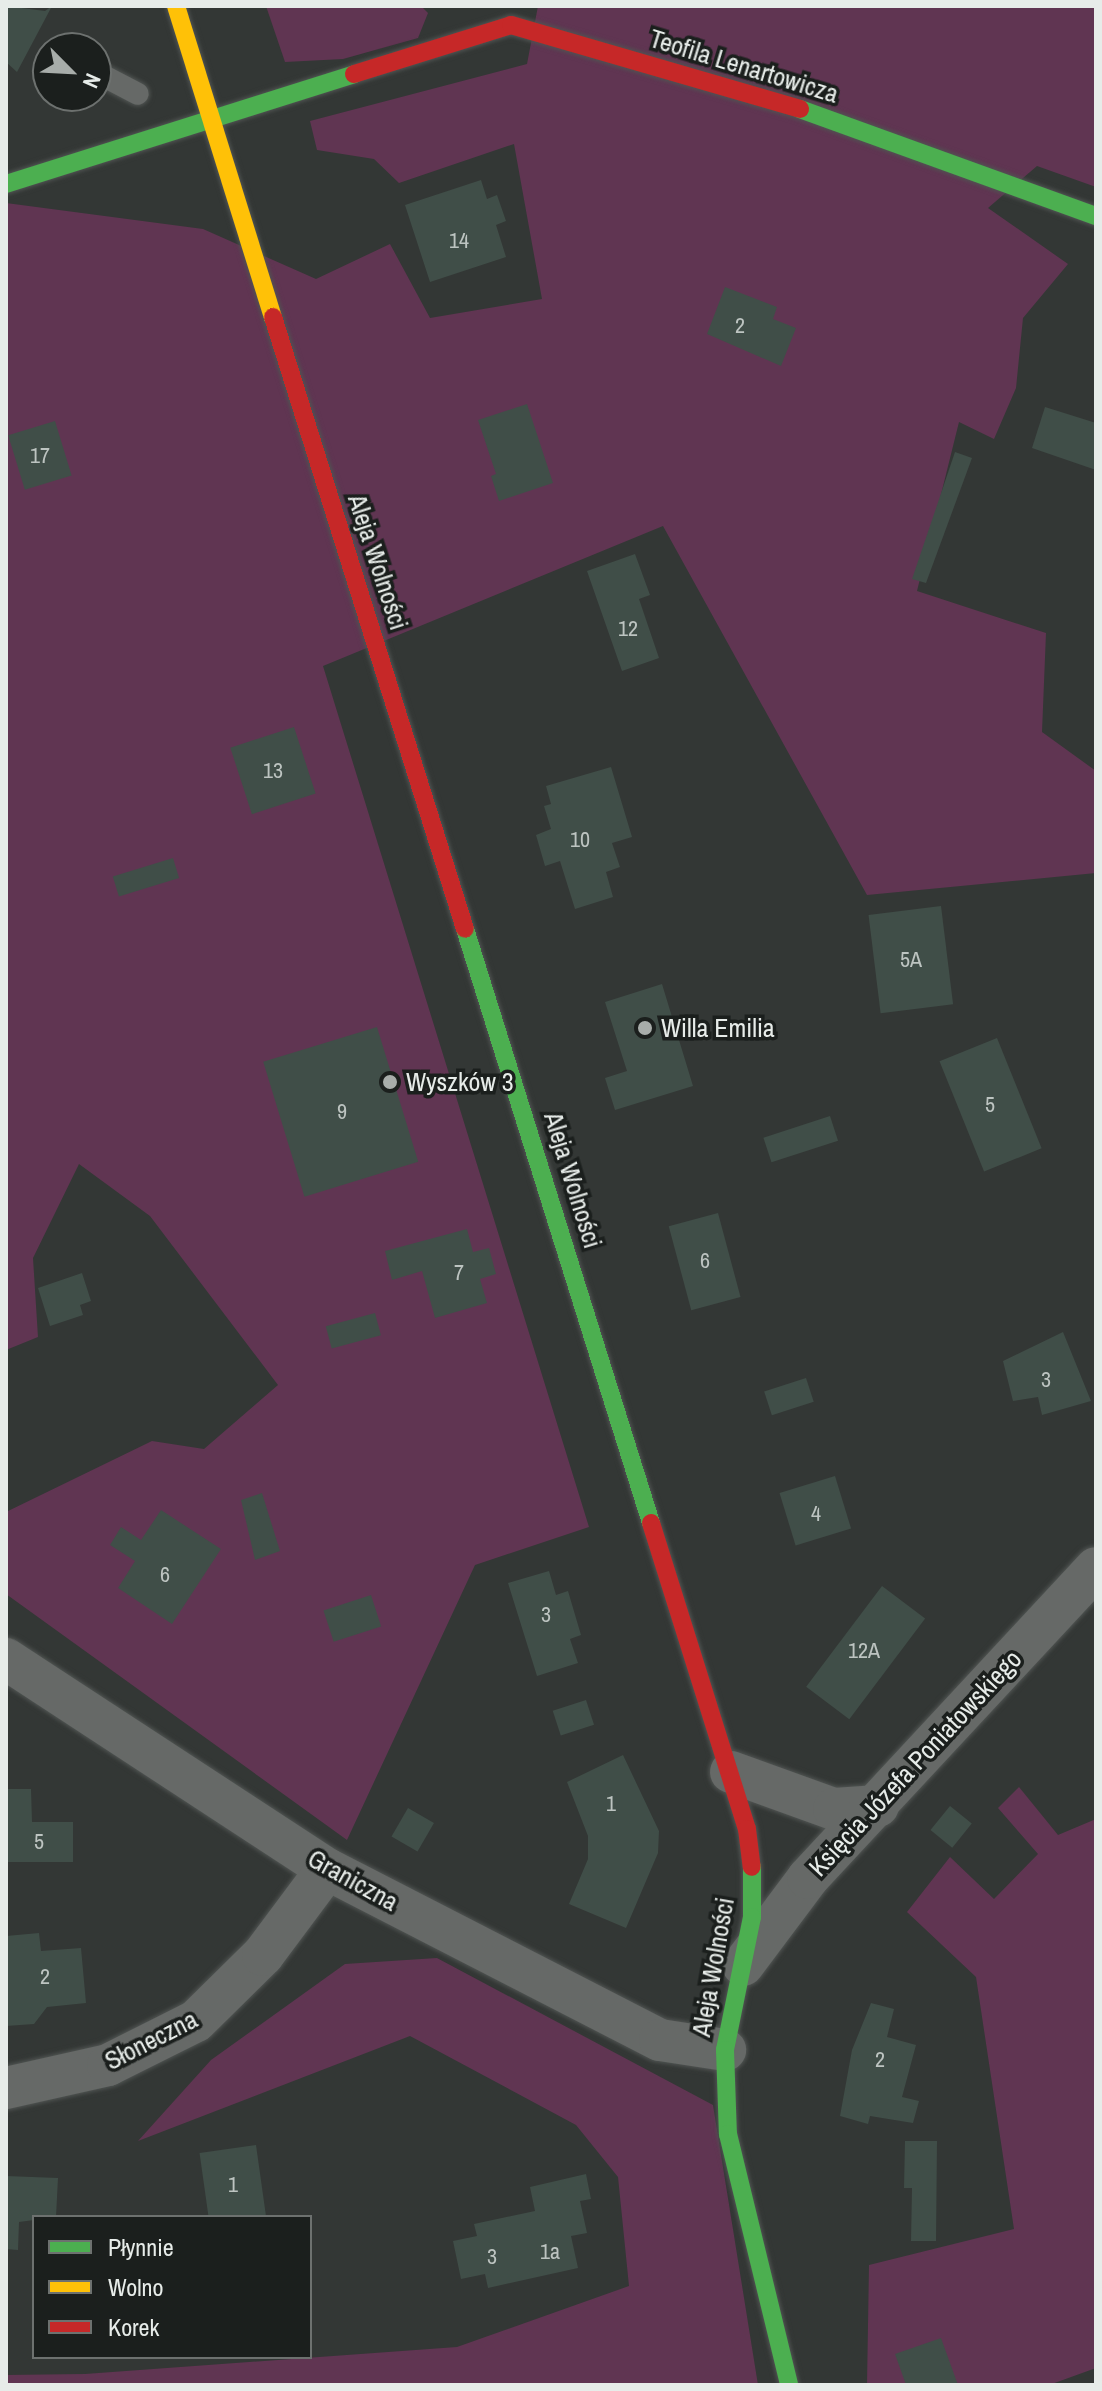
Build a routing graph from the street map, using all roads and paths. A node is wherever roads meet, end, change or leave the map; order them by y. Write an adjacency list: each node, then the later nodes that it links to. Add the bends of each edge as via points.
1 (176, 6): 5 (street, Aleja Wolności)
2 (523, 12): 5 (street, Teofila Lenartowicza); 7 (street, Teofila Lenartowicza)
3 (112, 80): 4 (lane)
4 (138, 94)
5 (211, 121): 6 (street, Teofila Lenartowicza); 10 (street, Aleja Wolności)
6 (6, 184)
7 (1096, 216)
8 (1096, 1568): 11 (street, Księcia Józefa Poniatowskiego)
9 (6, 1659): 12 (street, Graniczna)
10 (731, 1772): 11 (street, via 834,1809); 13 (street, Aleja Wolności, via 754,1877)
11 (878, 1806): 13 (street, Księcia Józefa Poniatowskiego, via 800,1886)
12 (327, 1869): 14 (street, Graniczna, via 660,2040); 15 (street, Słoneczna, via 263,1955 196,2021 108,2065)
13 (743, 1965): 14 (street, Aleja Wolności)
14 (725, 2050): 16 (street, Aleja Wolności, via 728,2134)
15 (6, 2088)
16 (789, 2385)

